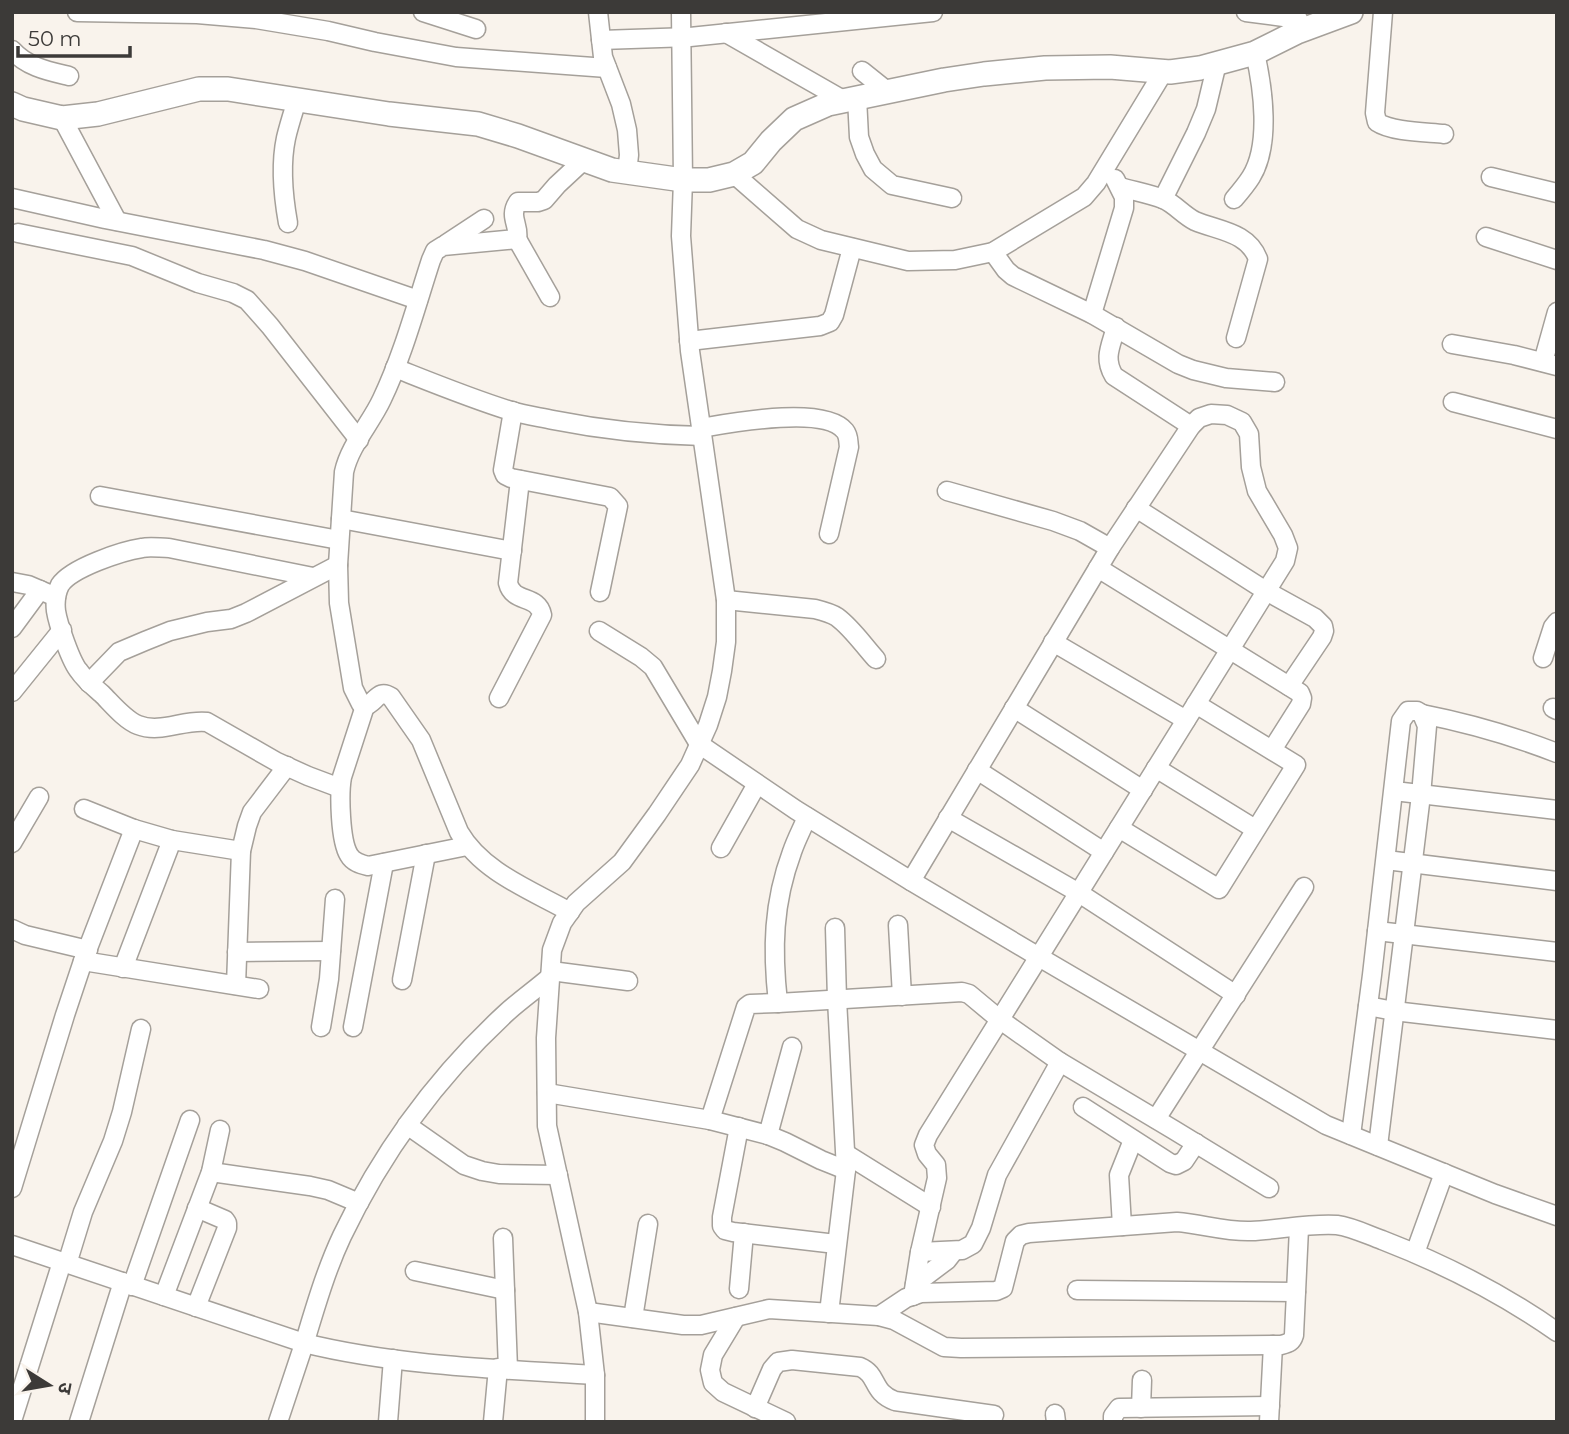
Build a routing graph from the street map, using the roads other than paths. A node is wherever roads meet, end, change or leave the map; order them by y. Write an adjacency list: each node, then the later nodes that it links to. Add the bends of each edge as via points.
1 (77, 12): 9 (street)
2 (423, 12): 12 (street)
3 (598, 12): 15 (street)
4 (681, 12): 14 (street)
5 (933, 12): 10 (street)
6 (1246, 12): 11 (street)
7 (1351, 12): 11 (main road)
8 (1383, 12): 28 (street, via 1377,122)
9 (174, 13): 19 (street, via 256,19 456,57)
10 (828, 17): 13 (street)
11 (1298, 21): 17 (main road)
12 (476, 29)
13 (726, 33): 14 (street); 24 (street)
14 (681, 37): 15 (street); 34 (street)
15 (601, 40): 19 (street)
16 (12, 50): 22 (street, via 25,62)
17 (1255, 53): 18 (main road); 40 (street, via 1263,138 1252,176)
18 (1217, 63): 21 (main road); 39 (street, via 1206,109)
19 (607, 68): 31 (street, via 627,130)
20 (862, 71): 23 (street)
21 (1164, 71): 23 (main road, via 1045,68); 30 (street)
22 (69, 76)
23 (887, 91): 24 (main road)
24 (851, 99): 32 (main road, via 794,119 753,163); 38 (street, via 859,137 873,169 892,185)
25 (297, 100): 27 (main road, via 199,89 98,114); 29 (main road, via 478,124); 43 (street, via 283,164)
26 (12, 104): 27 (main road)
27 (62, 118): 42 (street)
28 (1444, 134)
29 (585, 159): 31 (main road); 46 (street, via 544,200 518,202 513,218)
30 (1107, 167): 35 (street); 49 (street, via 1084,197)
31 (627, 172): 34 (main road)
32 (734, 173): 34 (main road, via 709,180); 48 (street, via 797,229)
33 (1491, 177): 36 (street)
34 (682, 180): 57 (street, via 681,236)
35 (1120, 187): 39 (street); 54 (street, via 1124,208)
36 (1557, 193)
37 (12, 198): 42 (street)
38 (952, 198)
39 (1163, 199): 56 (street, via 1192,220 1237,236 1255,250 1258,259)
40 (1234, 199)
41 (484, 219): 47 (street)
42 (117, 221): 52 (street, via 264,250)
43 (288, 223)
44 (18, 233): 67 (street, via 132,256 247,300)
45 (1486, 237): 50 (street)
46 (517, 239): 47 (street); 51 (street)
47 (443, 246): 52 (street, via 435,251)
48 (852, 248): 49 (street, via 908,261 955,260); 57 (street, via 830,322)
49 (993, 252): 54 (street, via 1013,276)
50 (1557, 260)
51 (550, 297)
52 (418, 300): 60 (street)
53 (1557, 312): 59 (street)
54 (1092, 314): 55 (street)
55 (1116, 327): 61 (street, via 1193,370); 64 (street, via 1108,357 1114,376)
56 (1236, 338)
57 (690, 341): 66 (street)
58 (1452, 344): 59 (street)
59 (1550, 364)
60 (395, 368): 63 (street); 67 (street)
61 (1275, 382)
62 (1454, 402): 65 (street)
63 (513, 411): 66 (street, via 622,432); 68 (street, via 503,470)
64 (1191, 426): 71 (street); 81 (street, via 1211,414 1227,415 1242,422 1250,434 1257,491 1288,548)
65 (1557, 429)
66 (702, 432): 73 (street, via 793,417 843,429 849,447); 84 (street)
67 (359, 440): 72 (street, via 344,471)
68 (520, 480): 76 (street); 82 (street, via 614,500 617,513)
69 (947, 491): 75 (street, via 1080,531)
70 (100, 496): 74 (street)
71 (1136, 508): 75 (street); 81 (street)
72 (341, 519): 74 (street); 76 (street)
73 (829, 534)
74 (339, 540): 77 (street)
75 (1110, 548): 78 (street)
76 (512, 551): 96 (street, via 508,588 536,603 542,615)
77 (338, 565): 79 (street); 97 (street, via 339,603 353,688)
78 (1098, 568): 89 (street); 90 (street)
79 (313, 577): 83 (street, via 144,547 95,562); 93 (street, via 231,619 170,631 119,652)
80 (12, 582): 83 (street)
81 (1266, 591): 90 (street); 94 (street, via 1323,625 1322,637)
82 (600, 592)
83 (48, 594): 86 (street); 87 (street)
84 (726, 600): 92 (street, via 828,612); 101 (street, via 723,671)
85 (1557, 622): 91 (street)
86 (12, 628)
87 (62, 630): 93 (street, via 72,662); 95 (street)
88 (599, 631): 101 (street, via 653,667)
89 (1053, 642): 98 (street); 99 (street)
90 (1229, 650): 94 (street); 99 (street)
91 (1543, 658)
92 (876, 659)
93 (89, 683): 104 (street, via 137,725 207,722)
94 (1289, 686): 102 (street, via 1300,694 1301,704)
95 (12, 692)
96 (499, 698)
97 (365, 706): 108 (street); 122 (street, via 382,694 391,697 421,740)
98 (1014, 708): 106 (street); 109 (street)
99 (1191, 712): 102 (street); 105 (street)
100 (1422, 714): 103 (street); 110 (street, via 1408,712 1401,721); 111 (street, via 1427,726)
101 (699, 744): 107 (street); 135 (street, via 690,765 622,862)
102 (1272, 750): 119 (street, via 1296,765)
103 (1557, 753)
104 (287, 766): 108 (street); 124 (street, via 252,812)
105 (1156, 768): 109 (street); 119 (street)
106 (977, 770): 116 (street); 125 (street)
107 (757, 784): 115 (street); 123 (street)
108 (340, 789): 128 (street, via 349,855 368,866)
109 (1143, 790): 117 (street)
110 (1394, 791): 111 (street); 127 (street)
111 (1421, 795): 114 (street); 129 (street)
112 (39, 797): 121 (street)
113 (85, 809): 118 (street)
114 (1557, 810)
115 (807, 817): 130 (street); 155 (street, via 792,852 777,914 774,964)
116 (948, 818): 130 (street); 133 (street)
117 (1119, 828): 119 (street, via 1219,889); 125 (street)
118 (134, 829): 120 (street); 144 (street)
119 (1255, 829)
120 (172, 840): 124 (street); 146 (street)
121 (12, 843)
122 (467, 846): 126 (street); 135 (street, via 495,870)
123 (721, 848)
124 (241, 850): 142 (street)
125 (1104, 852): 133 (street)
126 (426, 854): 128 (street); 148 (street)
127 (1386, 860): 129 (street); 139 (street)
128 (384, 863): 160 (street)
129 (1412, 864): 131 (street); 140 (street)
130 (911, 881): 145 (street)
131 (1557, 881)
132 (1304, 887): 152 (street)
133 (1079, 893): 145 (street); 152 (street)
134 (335, 899): 141 (street)
135 (570, 912): 147 (street, via 552,950)
136 (898, 925): 153 (street)
137 (835, 928): 154 (street)
138 (12, 929): 144 (street)
139 (1377, 931): 140 (street); 156 (street)
140 (1404, 935): 143 (street); 157 (street)
141 (331, 951): 142 (street); 159 (street)
142 (237, 952): 150 (street)
143 (1557, 952)
144 (86, 956): 146 (street); 183 (street)
145 (1039, 957): 158 (street); 164 (street)
146 (123, 968): 150 (street)
147 (551, 974): 149 (street); 166 (street); 171 (street, via 466,1052)
148 (402, 980)
149 (628, 981)
150 (236, 985): 151 (street)
151 (259, 989)
152 (1236, 995): 164 (street)
153 (902, 996): 154 (street); 158 (street, via 961,992)
154 (837, 999): 155 (street); 179 (street)
155 (778, 1003): 170 (street, via 746,1007)
156 (1368, 1006): 157 (street); 175 (street)
157 (1394, 1011): 162 (street); 178 (street)
158 (999, 1019): 165 (street); 186 (street, via 924,1145 936,1165)
159 (321, 1027)
160 (353, 1027)
161 (141, 1028): 199 (street, via 113,1140)
162 (1557, 1030)
163 (792, 1047): 174 (street)
164 (1200, 1050): 169 (street); 175 (street, via 1326,1125)
165 (1060, 1062): 169 (street); 196 (street, via 997,1175 973,1244)
166 (547, 1093): 170 (street); 182 (street, via 547,1126)
167 (1083, 1107): 176 (street)
168 (190, 1119): 201 (street)
169 (1156, 1119): 177 (street)
170 (710, 1121): 172 (street)
171 (407, 1125): 182 (street, via 464,1165 482,1171); 185 (street)
172 (739, 1128): 174 (street); 192 (street, via 722,1226)
173 (220, 1130): 180 (street)
174 (768, 1135): 179 (street)
175 (1351, 1135): 178 (street)
176 (1133, 1140): 177 (street, via 1176,1165); 190 (street, via 1119,1175)
177 (1196, 1143): 184 (street)
178 (1378, 1146): 181 (street)
179 (846, 1162): 186 (street); 194 (street)
180 (211, 1172): 185 (street, via 310,1186); 187 (street)
181 (1444, 1173): 188 (street); 198 (street)
182 (558, 1175): 209 (street)
183 (12, 1188)
184 (1269, 1188)
185 (359, 1203): 215 (street, via 341,1237)
186 (931, 1207): 197 (street)
187 (197, 1208): 207 (street); 208 (street, via 225,1220 228,1228)
188 (1557, 1216)
189 (648, 1224): 212 (street)
190 (1122, 1226): 191 (street, via 1177,1222 1233,1231); 206 (street, via 1021,1235 1015,1241 1003,1288 996,1291)
191 (1299, 1228): 198 (street, via 1353,1229); 205 (street)
192 (744, 1233): 194 (street); 202 (street)
193 (503, 1238): 203 (street)
194 (836, 1244): 210 (street)
195 (12, 1245): 199 (street)
196 (954, 1251): 197 (street); 206 (street)
197 (920, 1252): 206 (street)
198 (1415, 1253): 214 (street, via 1497,1293)
199 (64, 1263): 201 (street); 225 (street)
200 (415, 1271): 203 (street)
201 (128, 1284): 207 (street); 226 (street)
202 (739, 1289)
203 (505, 1290): 218 (street)
204 (1077, 1290): 205 (street)
205 (1296, 1292): 216 (street, via 1292,1340)
206 (911, 1293): 213 (street)
207 (164, 1296): 208 (street)
208 (196, 1307): 215 (street)
209 (588, 1312): 212 (street); 219 (street)
210 (830, 1313): 211 (street, via 769,1309); 213 (street)
211 (736, 1317): 212 (street, via 701,1325); 221 (street, via 713,1355 712,1383)
212 (633, 1318)
213 (886, 1318): 216 (street, via 953,1348)
214 (1557, 1332)
215 (304, 1343): 217 (street); 227 (street)
216 (1273, 1345): 223 (street)
217 (393, 1359): 218 (street); 228 (street)
218 (503, 1369): 219 (street); 229 (street)
219 (595, 1375): 230 (street)
220 (1142, 1381): 222 (street)
221 (755, 1408): 224 (street, via 772,1369 778,1362 792,1360 860,1367 885,1397 895,1401); 231 (street)
222 (1141, 1408): 223 (street); 232 (street, via 1119,1408)
223 (1269, 1414)
224 (994, 1415)
225 (12, 1421)
226 (79, 1422)
227 (278, 1422)
228 (388, 1422)
229 (493, 1422)
230 (595, 1422)
231 (786, 1422)
232 (1113, 1422)

